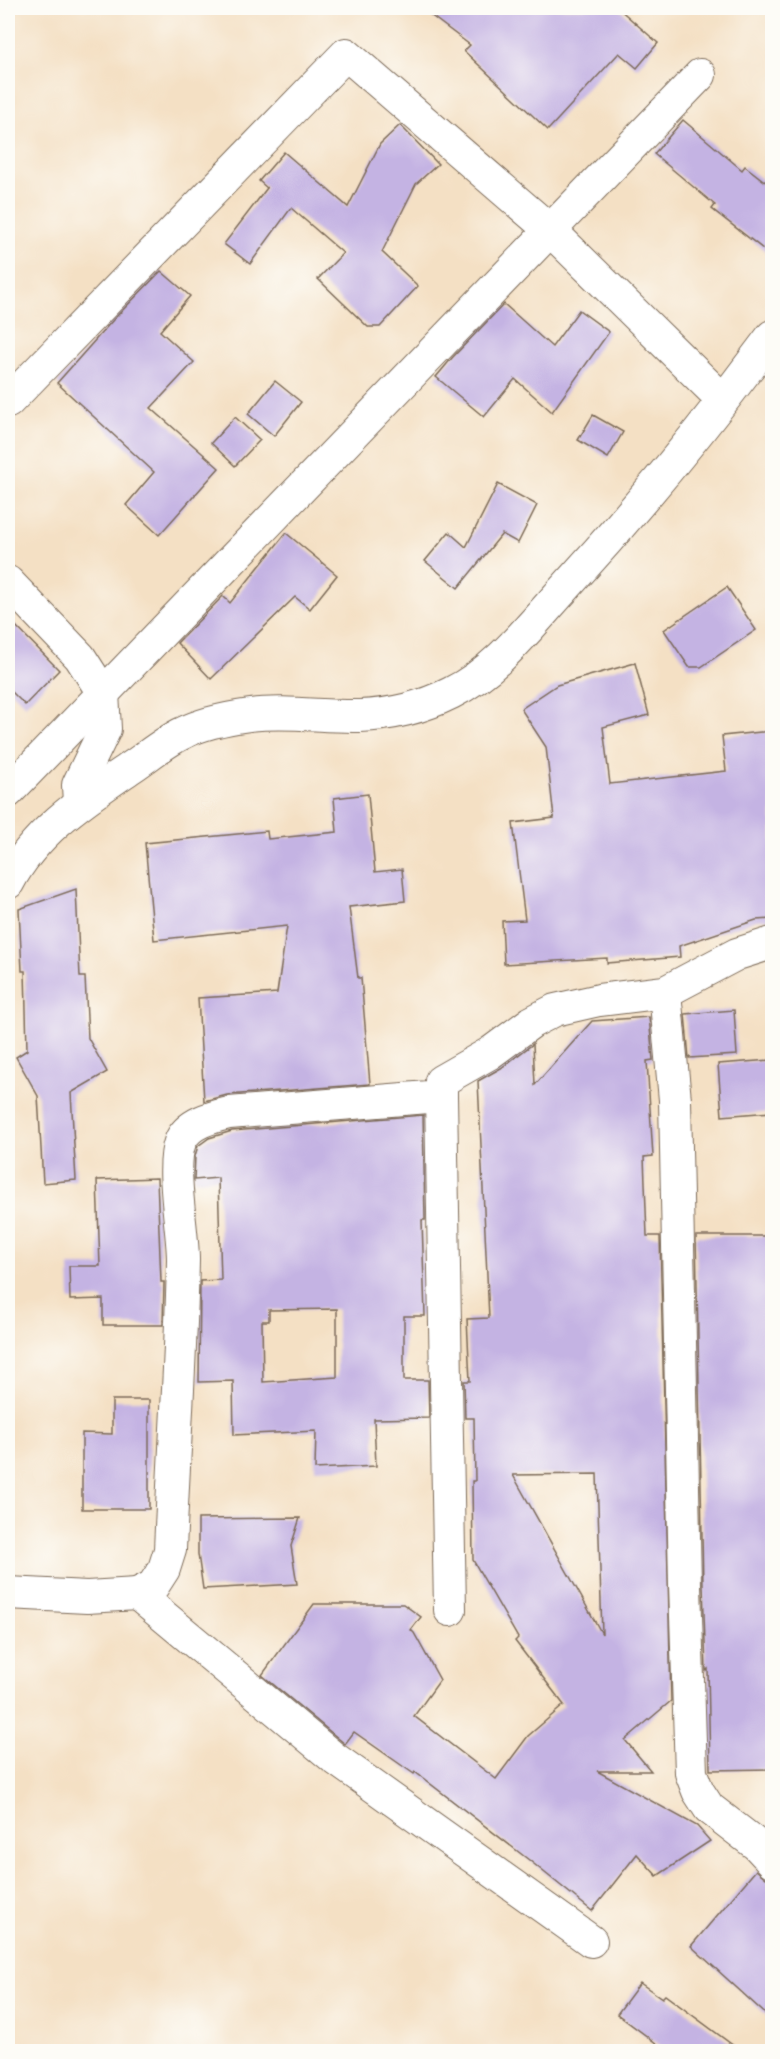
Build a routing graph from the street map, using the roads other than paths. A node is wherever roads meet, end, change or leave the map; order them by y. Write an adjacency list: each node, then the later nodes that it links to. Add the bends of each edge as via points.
1 (700, 75): 2 (street)
2 (550, 230): 4 (street); 5 (street, via 346,54); 7 (street)
3 (772, 336): 4 (street)
4 (723, 400): 9 (street, via 590,560 499,660 476,678 424,705 393,712 360,716 289,712 249,715 205,725 183,732)
5 (8, 402)
6 (8, 582): 7 (street, via 80,657)
7 (103, 693): 8 (street); 9 (street, via 105,729 78,785)
8 (8, 792)
9 (79, 803): 10 (street, via 33,846)
10 (8, 884)
11 (772, 943): 12 (street, via 737,954)
12 (665, 992): 13 (street, via 555,1010 441,1081); 17 (street, via 675,1100 691,1773 709,1808)
13 (441, 1096): 15 (street, via 229,1113 207,1118 180,1141 177,1166 183,1257 170,1550 153,1586); 16 (street)
14 (8, 1593): 15 (street, via 87,1597)
15 (137, 1594): 18 (street, via 334,1758)
16 (450, 1610)
17 (767, 1848)
18 (591, 1941)

